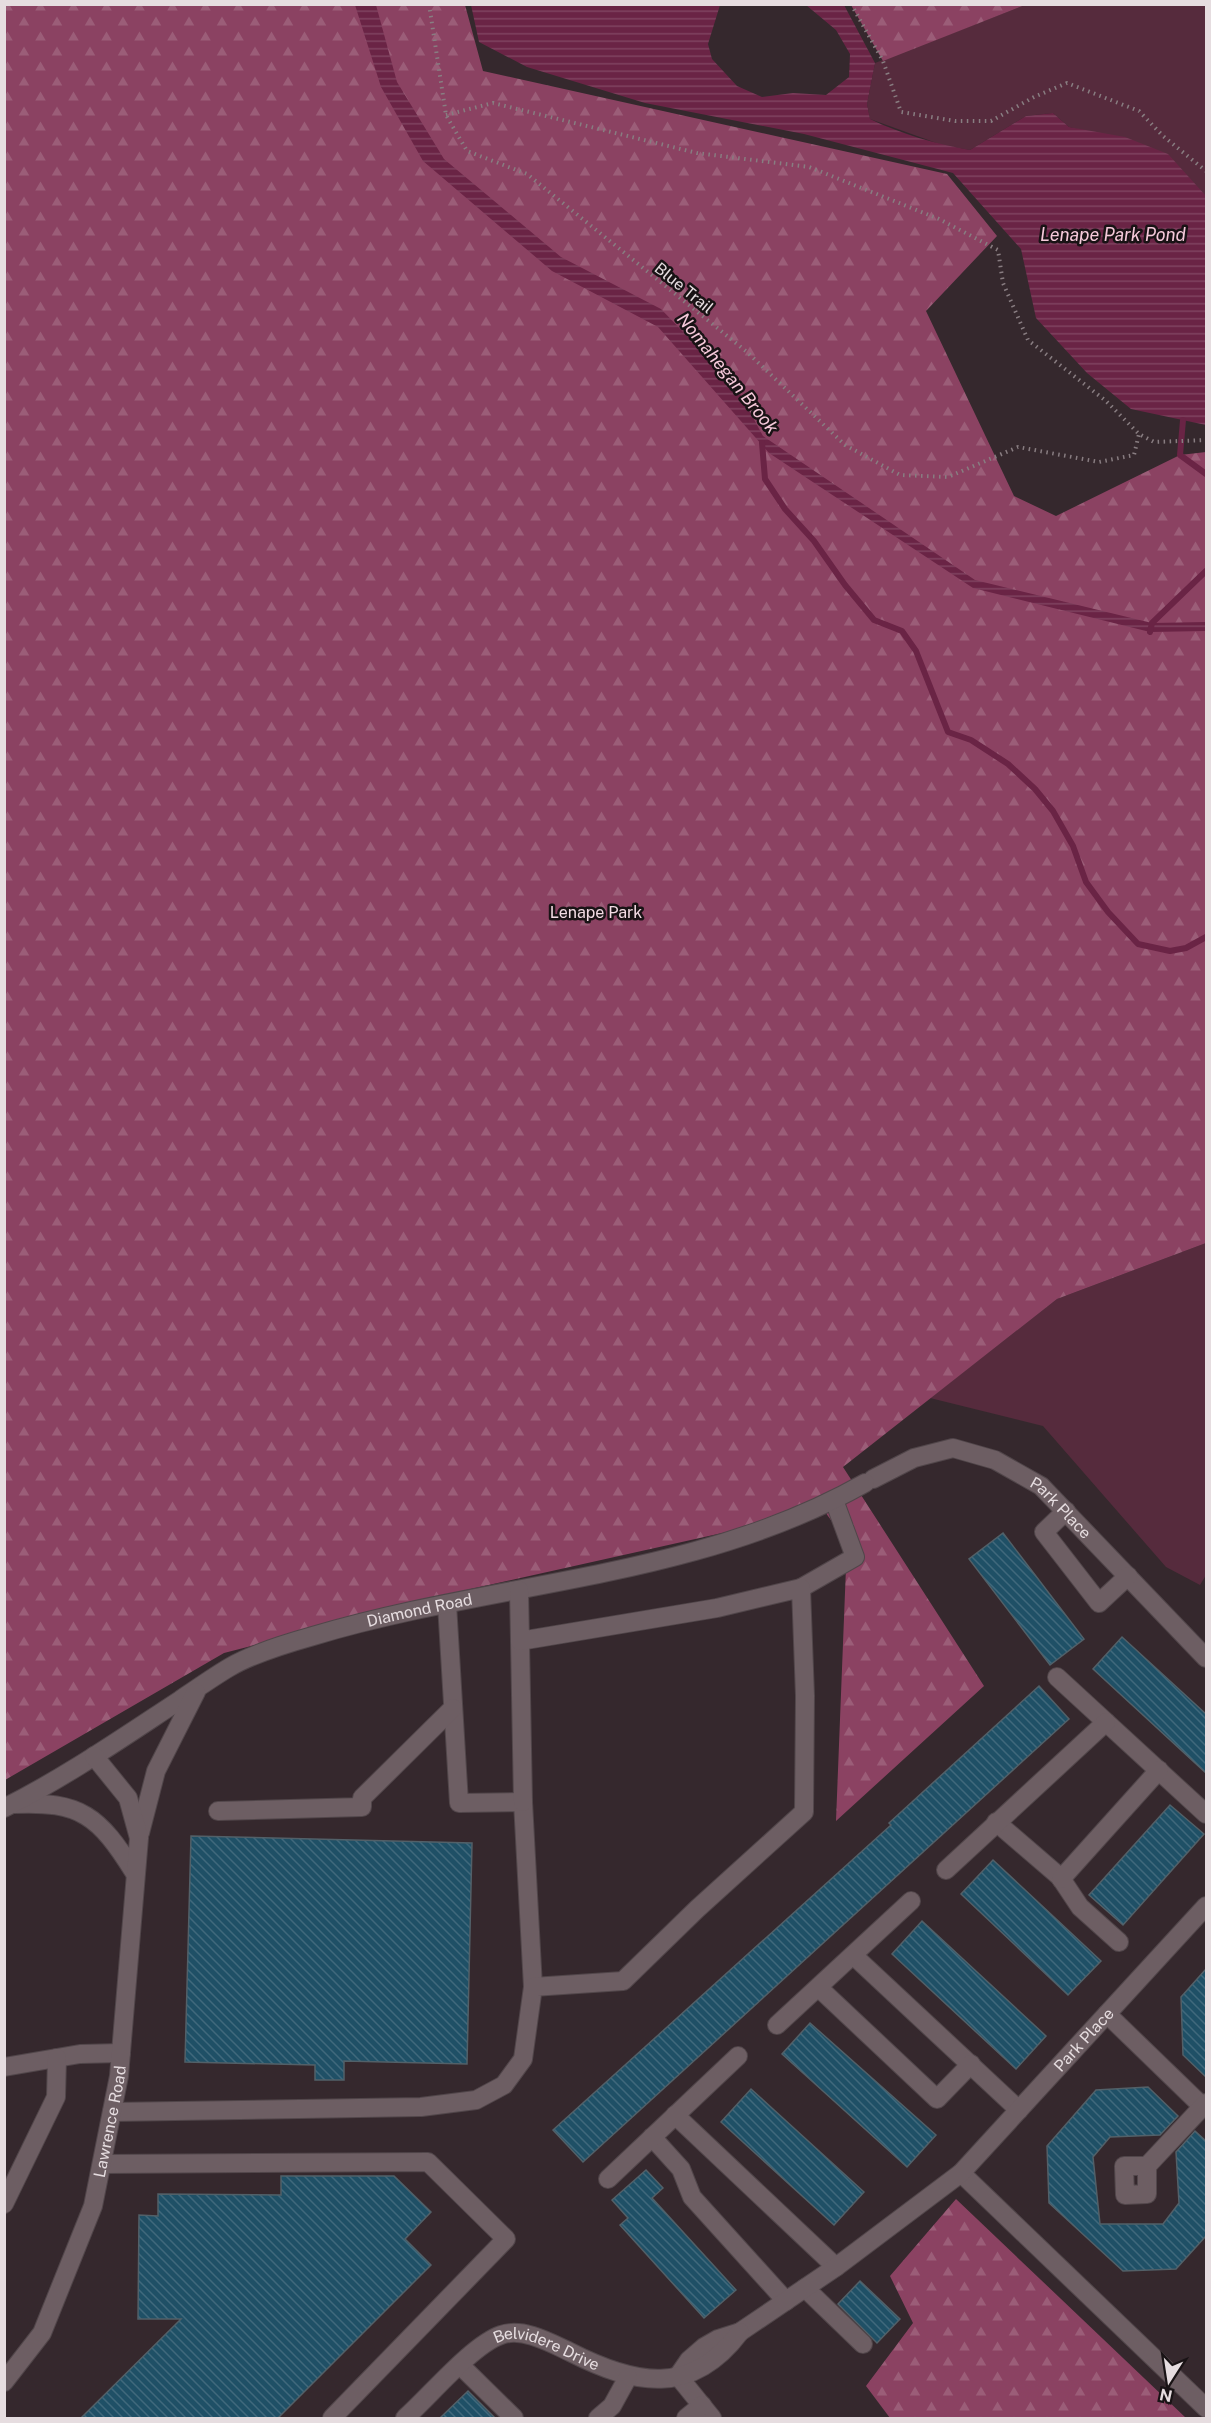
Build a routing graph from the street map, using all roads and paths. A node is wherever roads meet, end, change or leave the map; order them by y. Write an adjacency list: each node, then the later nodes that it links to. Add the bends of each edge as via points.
1 (429, 4): 3 (path, Blue Trail)
2 (851, 4): 4 (path, via 883,61 902,112 955,121 991,121 1067,83 1139,111)
3 (446, 115): 5 (path, via 493,102 697,153 809,167 939,219 998,249 1003,284 1028,340 1106,401); 5 (path, Blue Trail, via 467,151 527,174 747,352 845,446 900,475 948,477 1018,447 1099,462 1134,455)
4 (1206, 171)
5 (1139, 434): 6 (path, via 1154,442)
6 (1206, 440)
7 (869, 1481): 8 (street, Diamond Road); 9 (street, Park Place, via 914,1458 953,1448 995,1460 1032,1480)
8 (834, 1500): 11 (street, via 855,1557); 12 (street, Diamond Road, via 711,1546)
9 (1066, 1511): 10 (street, Park Place); 10 (street, via 1044,1532 1099,1603)
10 (1128, 1576): 15 (street, Park Place)
11 (801, 1588): 14 (street, via 717,1608); 35 (street, via 804,1812 623,1981)
12 (519, 1590): 13 (street, Diamond Road); 14 (street)
13 (447, 1604): 17 (street, Diamond Road, via 312,1636 232,1666); 18 (street)
14 (520, 1641): 22 (street)
15 (1206, 1658)
16 (1057, 1677): 19 (street)
17 (198, 1689): 20 (street, Diamond Road); 27 (street, Lawrence Road, via 156,1771)
18 (453, 1708): 22 (street, via 459,1803); 24 (street, via 362,1798 362,1807)
19 (1106, 1722): 21 (street); 26 (street)
20 (94, 1756): 23 (street, Diamond Road); 27 (street, Lawrence Road, via 128,1798)
21 (1159, 1770): 25 (street); 30 (street)
22 (523, 1802): 35 (street)
23 (8, 1806): 29 (street, via 41,1803 82,1813 100,1824)
24 (218, 1811)
25 (1206, 1814)
26 (996, 1822): 28 (street); 30 (street)
27 (139, 1838): 29 (street, Lawrence Road)
28 (946, 1870)
29 (134, 1872): 39 (street, Lawrence Road)
30 (1061, 1879): 33 (street, via 1080,1907)
31 (911, 1901): 34 (street)
32 (1206, 1906): 37 (street, Park Place)
33 (1119, 1942)
34 (854, 1956): 36 (street); 42 (street)
35 (533, 1987): 46 (street, via 523,2059 504,2085 476,2100 422,2107)
36 (819, 1988): 38 (street); 42 (street, via 937,2099)
37 (1107, 2014): 44 (street); 45 (street, Park Place)
38 (777, 2025)
39 (121, 2054): 41 (street); 46 (street, Lawrence Road)
40 (738, 2055): 47 (street)
41 (57, 2058): 43 (street); 53 (street, via 56,2097)
42 (971, 2064): 45 (street)
43 (4, 2067)
44 (1204, 2105): 50 (street)
45 (1019, 2110): 51 (street, Park Place)
46 (112, 2112): 49 (street, Lawrence Road)
47 (675, 2115): 48 (street); 54 (street)
48 (652, 2137): 52 (street); 56 (street, via 681,2169 692,2197)
49 (102, 2164): 62 (street, Lawrence Road, via 93,2206 42,2333); 65 (street, via 428,2162 506,2239)
50 (1147, 2166)
51 (961, 2173): 54 (street, Park Place); 63 (street)
52 (608, 2179)
53 (4, 2204)
54 (836, 2267): 55 (street, Park Place)
55 (805, 2288): 56 (street, Park Place); 58 (street)
56 (786, 2301): 57 (street, Park Place)
57 (740, 2332): 60 (street, Belvidere Drive, via 721,2353 697,2370)
58 (863, 2344)
59 (461, 2366): 61 (street, Belvidere Drive, via 502,2334 527,2335); 66 (street, Belvidere Drive); 67 (street)
60 (678, 2376): 61 (street, Belvidere Drive); 64 (street)
61 (628, 2377): 68 (street, via 612,2406)
62 (4, 2382)
63 (1206, 2408)
64 (707, 2411): 69 (street)
65 (332, 2418)
66 (405, 2418)
67 (514, 2418)
68 (598, 2418)
69 (687, 2418)

